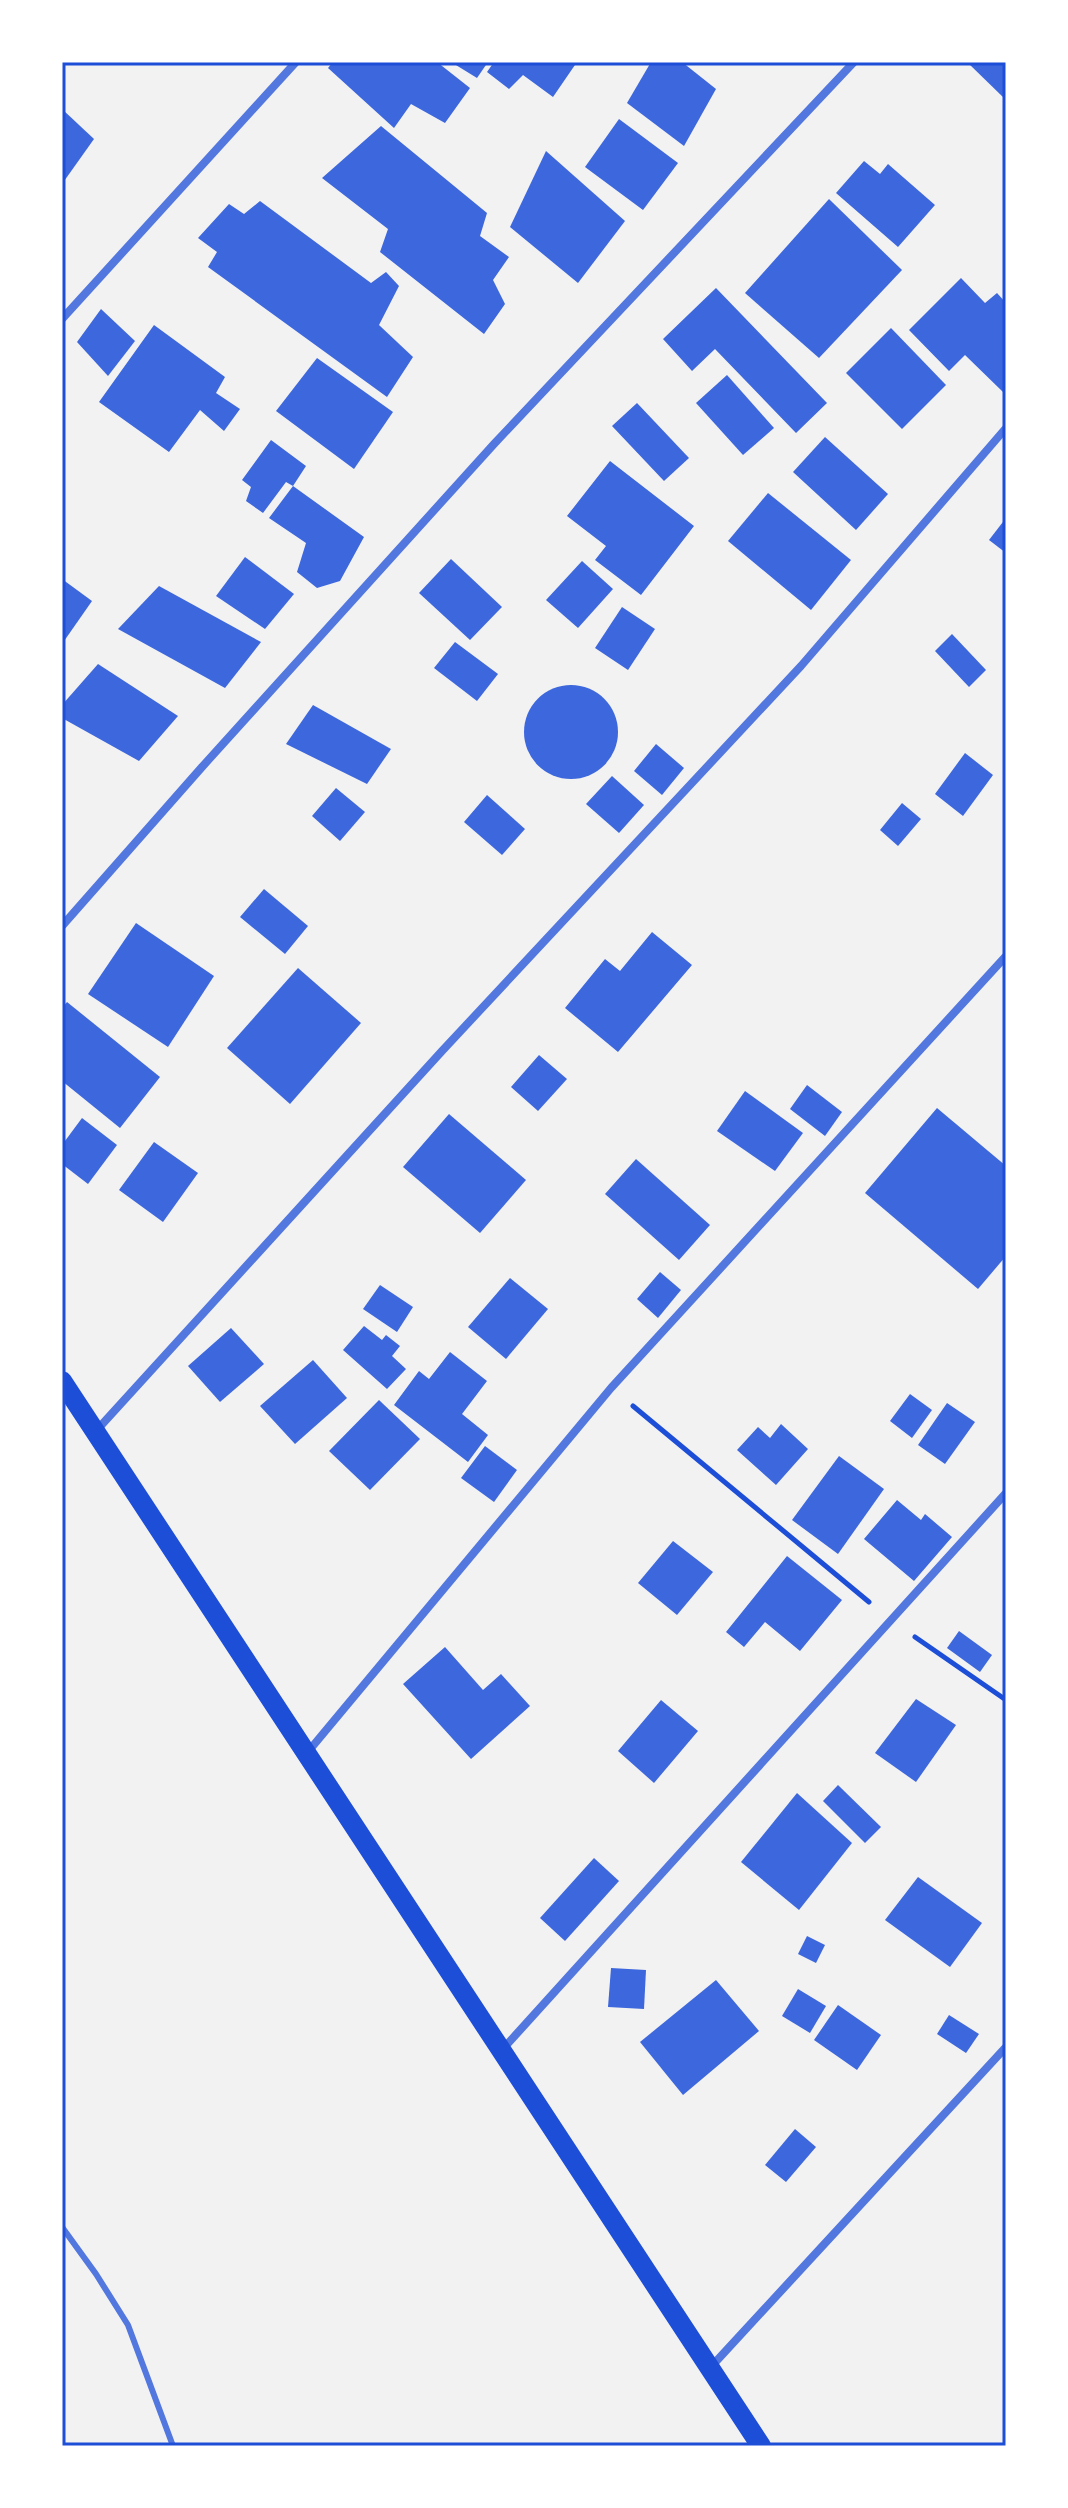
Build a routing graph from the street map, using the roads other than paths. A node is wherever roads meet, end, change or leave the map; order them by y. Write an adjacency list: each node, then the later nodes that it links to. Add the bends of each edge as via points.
1 (296, 62): 3 (street)
2 (854, 62): 5 (street, via 494,444)
3 (62, 319)
4 (1006, 428): 8 (street, via 801,666)
5 (62, 926)
6 (1006, 956): 10 (street, via 611,1388)
7 (62, 1381): 8 (main road)
8 (95, 1432): 10 (main road)
9 (1006, 1493): 12 (street)
10 (307, 1754): 12 (main road)
11 (1006, 2047): 14 (street)
12 (502, 2051): 14 (main road)
13 (62, 2227): 15 (lane, via 128,2325)
14 (710, 2368): 16 (main road)
15 (173, 2446)
16 (761, 2446)

